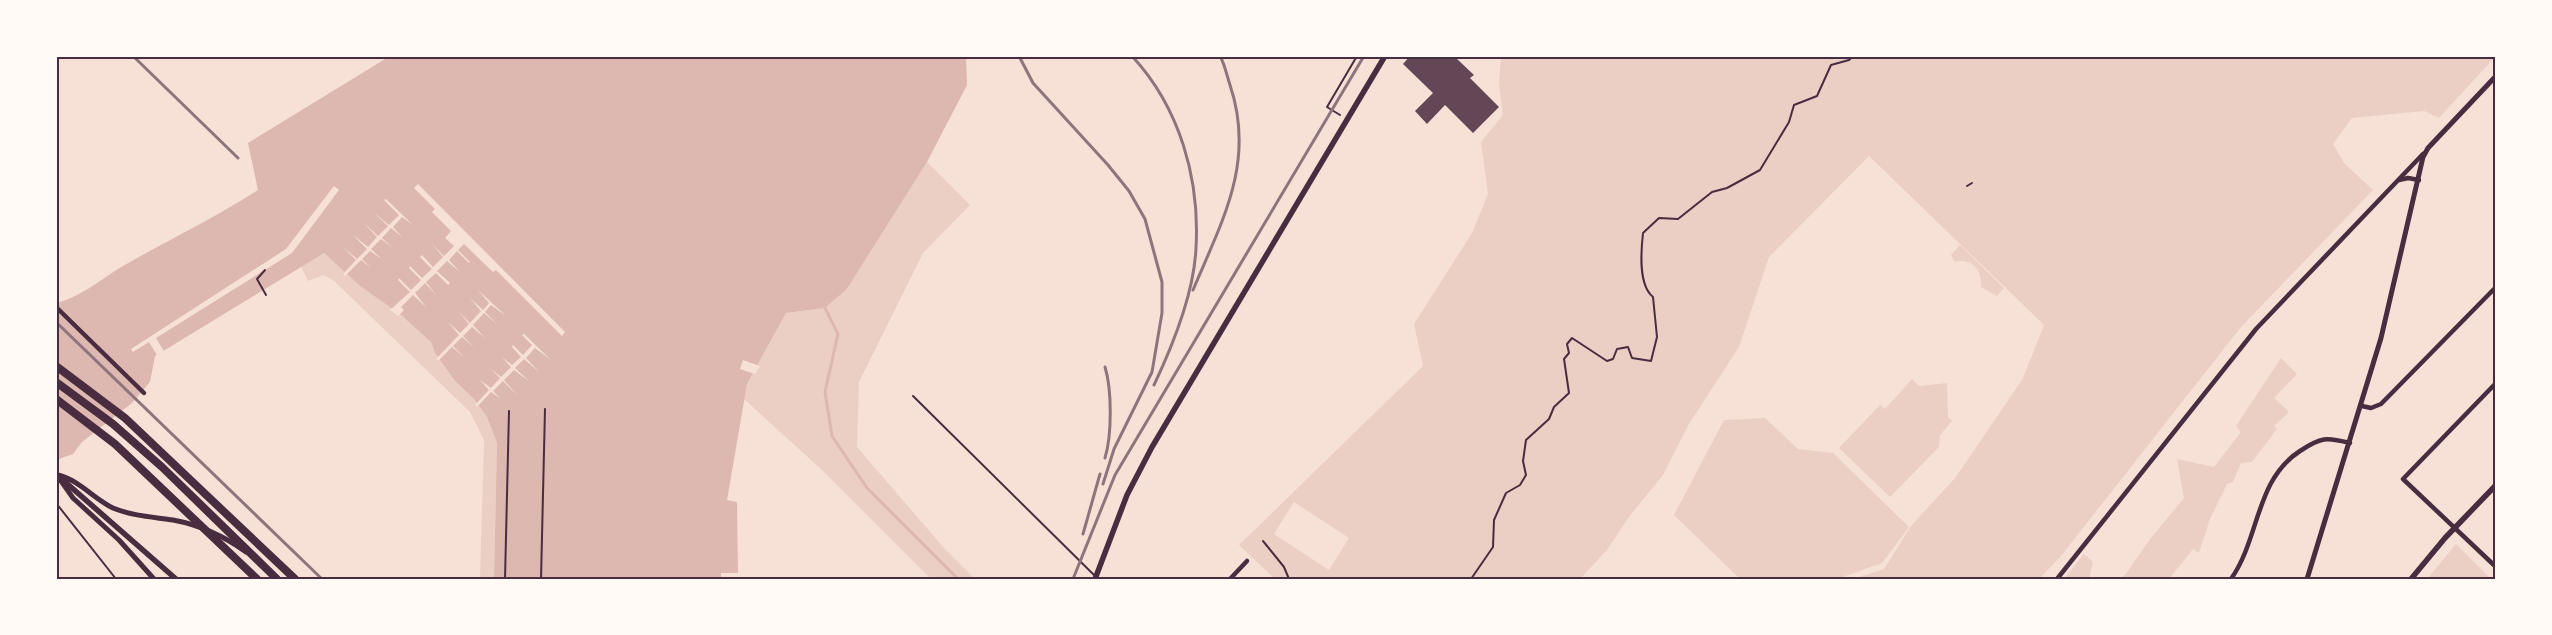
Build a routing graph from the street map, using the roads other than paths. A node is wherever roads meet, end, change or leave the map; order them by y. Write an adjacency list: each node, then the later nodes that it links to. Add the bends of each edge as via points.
1 (1385, 56): 21 (main road, via 1152,447 1127,495)
2 (2496, 76): 3 (street)
3 (2426, 152): 4 (street); 5 (street)
4 (2398, 180): 5 (street); 29 (street, via 2256,329)
5 (2419, 180): 14 (street)
6 (2496, 287): 14 (street, via 2381,404 2370,408)
7 (56, 307): 11 (street)
8 (56, 366): 27 (highway, via 125,418)
9 (56, 382): 26 (highway, via 113,424 155,461)
10 (2496, 383): 18 (street, via 2403,479)
11 (144, 392)
12 (913, 396): 21 (lane)
13 (56, 398): 24 (highway, via 115,444)
14 (2362, 406): 15 (street)
15 (2350, 443): 30 (street, via 2321,439 2292,456 2280,468 2266,494 2246,554); 31 (street)
16 (57, 474): 22 (street, via 73,498); 23 (main road); 25 (street, via 68,477 99,501 116,509 176,521 226,538)
17 (2496, 485): 18 (main road)
18 (2454, 528): 20 (street); 32 (main road)
19 (1247, 561): 28 (street)
20 (2496, 567)
21 (1096, 578)
22 (154, 579)
23 (176, 579)
24 (257, 579)
25 (273, 579)
26 (277, 579)
27 (295, 579)
28 (1230, 579)
29 (2057, 579)
30 (2231, 579)
31 (2307, 579)
32 (2411, 579)

